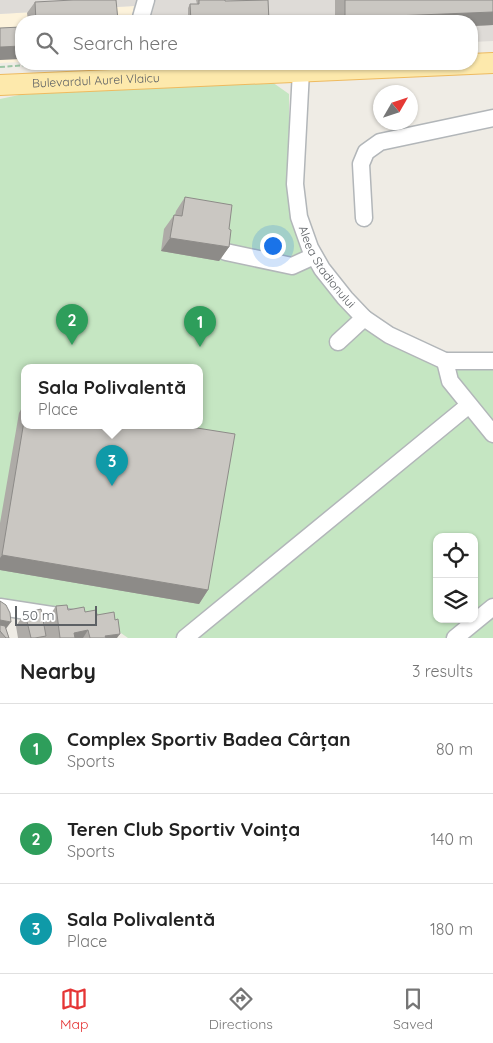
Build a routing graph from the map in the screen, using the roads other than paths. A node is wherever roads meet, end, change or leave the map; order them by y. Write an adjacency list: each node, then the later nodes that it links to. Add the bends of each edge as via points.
1 (146, 0): 2 (street)
2 (142, 15)
3 (493, 53): 4 (main road)
4 (478, 54)
5 (493, 63): 6 (main road, Bulevardul Aurel Vlaicu)
6 (478, 64)
7 (90, 70): 10 (main road, Bulevardul Aurel Vlaicu)
8 (325, 70): 9 (main road, Bulevardul Aurel Vlaicu)
9 (301, 71): 11 (main road, Bulevardul Aurel Vlaicu); 15 (street, Aleea Stadionului, via 295,184 299,217)
10 (0, 77)
11 (0, 85)
12 (493, 118): 13 (street, via 380,142 366,152 361,164)
13 (364, 218)
14 (226, 252): 15 (street, via 292,266)
15 (314, 256): 16 (street, Aleea Stadionului, via 332,283)
16 (364, 318): 17 (street); 18 (street, Aleea Stadionului, via 389,335)
17 (338, 342)
18 (444, 361): 19 (street, Aleea Stadionului); 20 (street, via 450,381)
19 (493, 361)
20 (469, 405): 21 (street); 27 (street)
21 (493, 434)
22 (493, 606): 28 (street)
23 (0, 607): 24 (street)
24 (31, 612): 25 (street); 26 (street)
25 (82, 620)
26 (34, 630)
27 (185, 638)
28 (455, 638)

